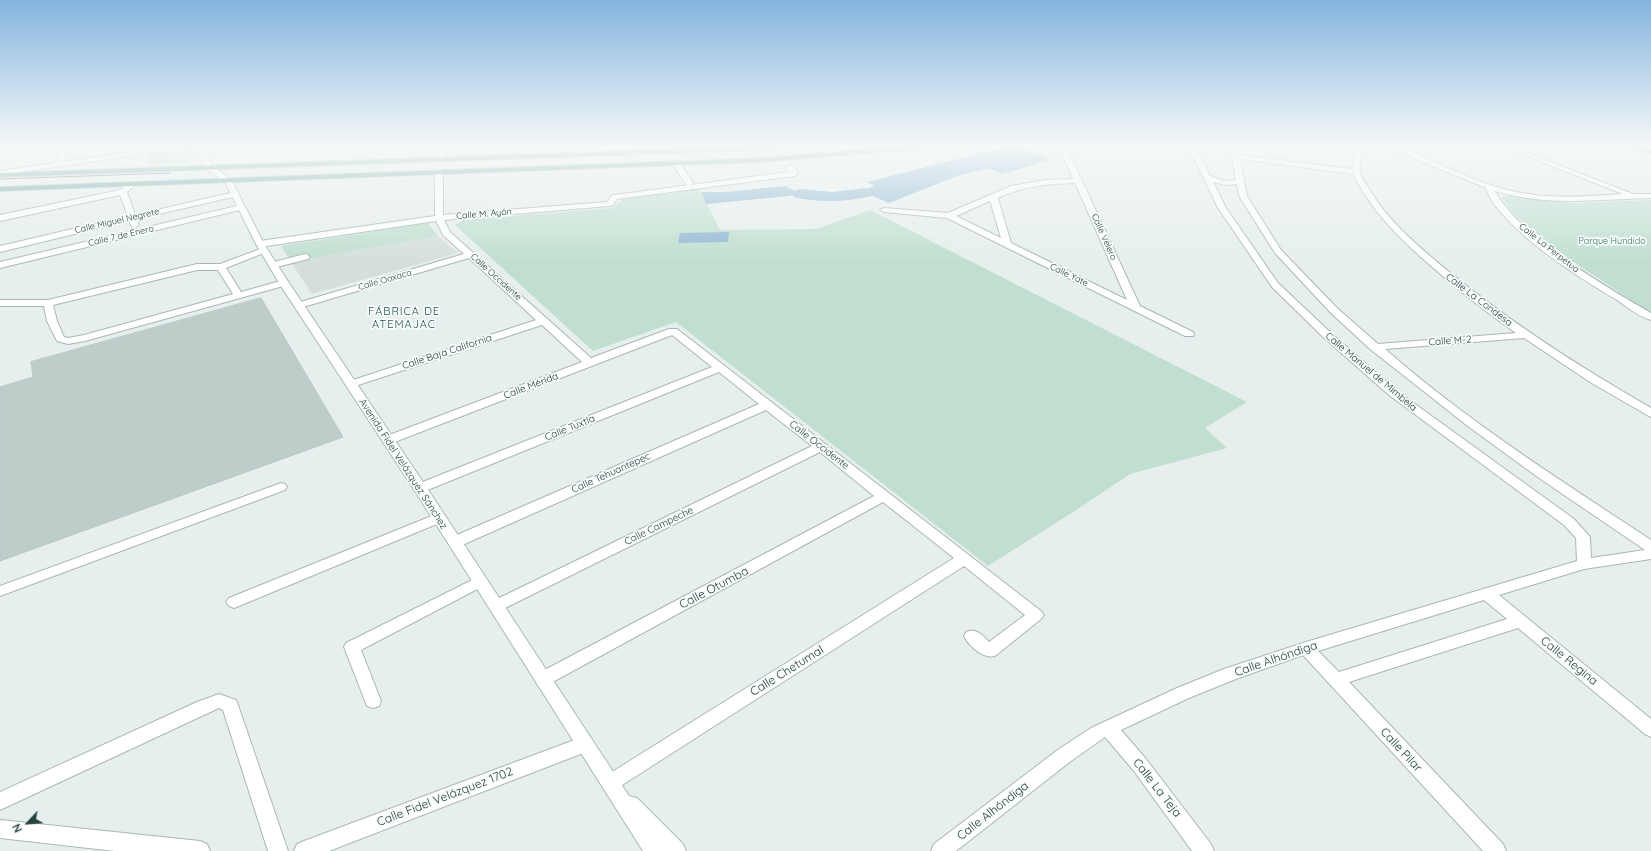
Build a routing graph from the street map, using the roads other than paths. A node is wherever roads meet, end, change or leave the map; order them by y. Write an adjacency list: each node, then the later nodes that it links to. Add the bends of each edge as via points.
1 (108, 186): 15 (main road)
2 (130, 186): 17 (street)
3 (230, 186): 18 (street, Avenida Fidel Velázquez Sánchez)
4 (439, 186): 27 (street)
5 (707, 186): 27 (street, Calle M. Ayón, via 615,198 609,204)
6 (1026, 186): 19 (street)
7 (1081, 186): 42 (street, Calle Velero)
8 (1212, 186): 16 (street, Calle Manuel de Mimbela)
9 (1233, 186): 13 (street)
10 (1363, 186): 47 (street, Calle La Condesa, via 1388,222 1416,248 1464,291)
11 (1486, 186): 14 (street)
12 (1607, 186): 20 (street)
13 (1239, 187): 16 (street); 48 (street, via 1250,211 1290,264 1318,296)
14 (1489, 187): 20 (street, via 1547,199); 43 (street, Calle La Perpetua, via 1491,195 1514,221 1539,243 1624,302)
15 (0, 189)
16 (1213, 189): 64 (street, Calle Manuel de Mimbela, via 1222,208 1274,285 1327,336 1393,392 1568,522 1583,537)
17 (123, 192): 25 (street); 26 (street)
18 (234, 194): 22 (street, Avenida Fidel Velázquez Sánchez); 26 (street, Calle Miguel Negrete)
19 (993, 196): 24 (street); 29 (street)
20 (1634, 196): 21 (street)
21 (1651, 196)
22 (241, 207): 28 (street, Calle 7 de Enero); 30 (street, Avenida Fidel Velázquez Sánchez)
23 (884, 210): 24 (street)
24 (948, 216): 29 (street, Calle Yate)
25 (0, 218)
26 (132, 218): 28 (street); 31 (street, Calle Miguel Negrete)
27 (439, 218): 30 (street, Calle M. Ayón); 32 (street, Calle Occidente, via 446,232)
28 (137, 232): 34 (street, Calle 7 de Enero)
29 (1007, 245): 42 (street, Calle Yate)
30 (261, 247): 35 (street, Avenida Fidel Velázquez Sánchez); 36 (lane)
31 (0, 249)
32 (471, 255): 41 (street, Calle Oaxaca); 44 (street, Calle Occidente)
33 (305, 257): 35 (street)
34 (0, 265)
35 (273, 265): 37 (street, Avenida Fidel Velázquez Sánchez)
36 (221, 267): 38 (lane); 40 (lane, via 197,267)
37 (284, 283): 38 (lane); 41 (street, Avenida Fidel Velázquez Sánchez)
38 (238, 295): 40 (lane, via 68,341 60,339)
39 (0, 303): 40 (lane)
40 (48, 303)
41 (300, 305): 51 (street, Avenida Fidel Velázquez Sánchez)
42 (1136, 308): 46 (street, Calle Yate)
43 (1651, 317)
44 (543, 321): 49 (street, Calle Occidente); 51 (street, Calle Baja California)
45 (674, 331): 49 (street, Calle Mérida); 50 (street, Calle Occidente)
46 (1189, 334)
47 (1526, 335): 48 (street, Calle M-2); 53 (street, Calle La Condesa, via 1560,359)
48 (1374, 347): 61 (street, via 1506,449)
49 (590, 363): 54 (street, Calle Mérida)
50 (720, 368): 52 (street, Calle Occidente); 57 (street, Calle Tuxtla)
51 (351, 384): 54 (street, Avenida Fidel Velázquez Sánchez)
52 (767, 404): 55 (street, Calle Occidente); 60 (street, Calle Tehuantepec)
53 (1651, 413)
54 (388, 440): 57 (street, Avenida Fidel Velázquez Sánchez)
55 (821, 447): 58 (street, Calle Occidente); 69 (street, Calle Campeche)
56 (281, 486): 66 (lane)
57 (420, 488): 59 (street, Avenida Fidel Velázquez Sánchez)
58 (884, 496): 63 (street, Calle Occidente); 73 (street, Calle Otumba)
59 (439, 518): 60 (street, Avenida Fidel Velázquez Sánchez); 68 (street)
60 (455, 542): 65 (street, Avenida Fidel Velázquez Sánchez)
61 (1651, 547)
62 (1651, 554): 64 (street, Calle Alhóndiga)
63 (964, 559): 71 (street, Calle Occidente, via 1036,615 989,651); 79 (street, Calle Chetumal)
64 (1584, 564): 67 (street, Calle Alhóndiga)
65 (480, 581): 69 (street, Avenida Fidel Velázquez Sánchez); 75 (street, via 352,647)
66 (0, 591)
67 (1486, 593): 70 (street, Calle Regina); 72 (street, Calle Alhóndiga)
68 (234, 602)
69 (496, 606): 73 (street, Avenida Fidel Velázquez Sánchez)
70 (1520, 621): 74 (street); 77 (street, Calle Regina)
71 (972, 636)
72 (1306, 648): 74 (street, Calle Pilar); 76 (street, Calle Alhóndiga, via 1217,680)
73 (543, 679): 78 (street, Avenida Fidel Velázquez Sánchez)
74 (1335, 680): 89 (street, Calle Pilar)
75 (373, 701)
76 (1108, 728): 87 (street, Calle Alhóndiga, via 1065,755); 88 (street, Calle La Teja, via 1140,764)
77 (1651, 729)
78 (585, 744): 79 (street, Avenida Fidel Velázquez Sánchez); 84 (street, Calle Fidel Velázquez 1702)
79 (610, 783): 85 (street, Avenida Fidel Velázquez Sánchez); 86 (street, Avenida Fidel Velázquez Sánchez)
80 (0, 801): 83 (street, via 219,701 230,704)
81 (0, 829): 82 (street)
82 (200, 851)
83 (278, 851)
84 (304, 851)
85 (654, 851)
86 (676, 851)
87 (942, 851)
88 (1204, 851)
89 (1496, 851)

